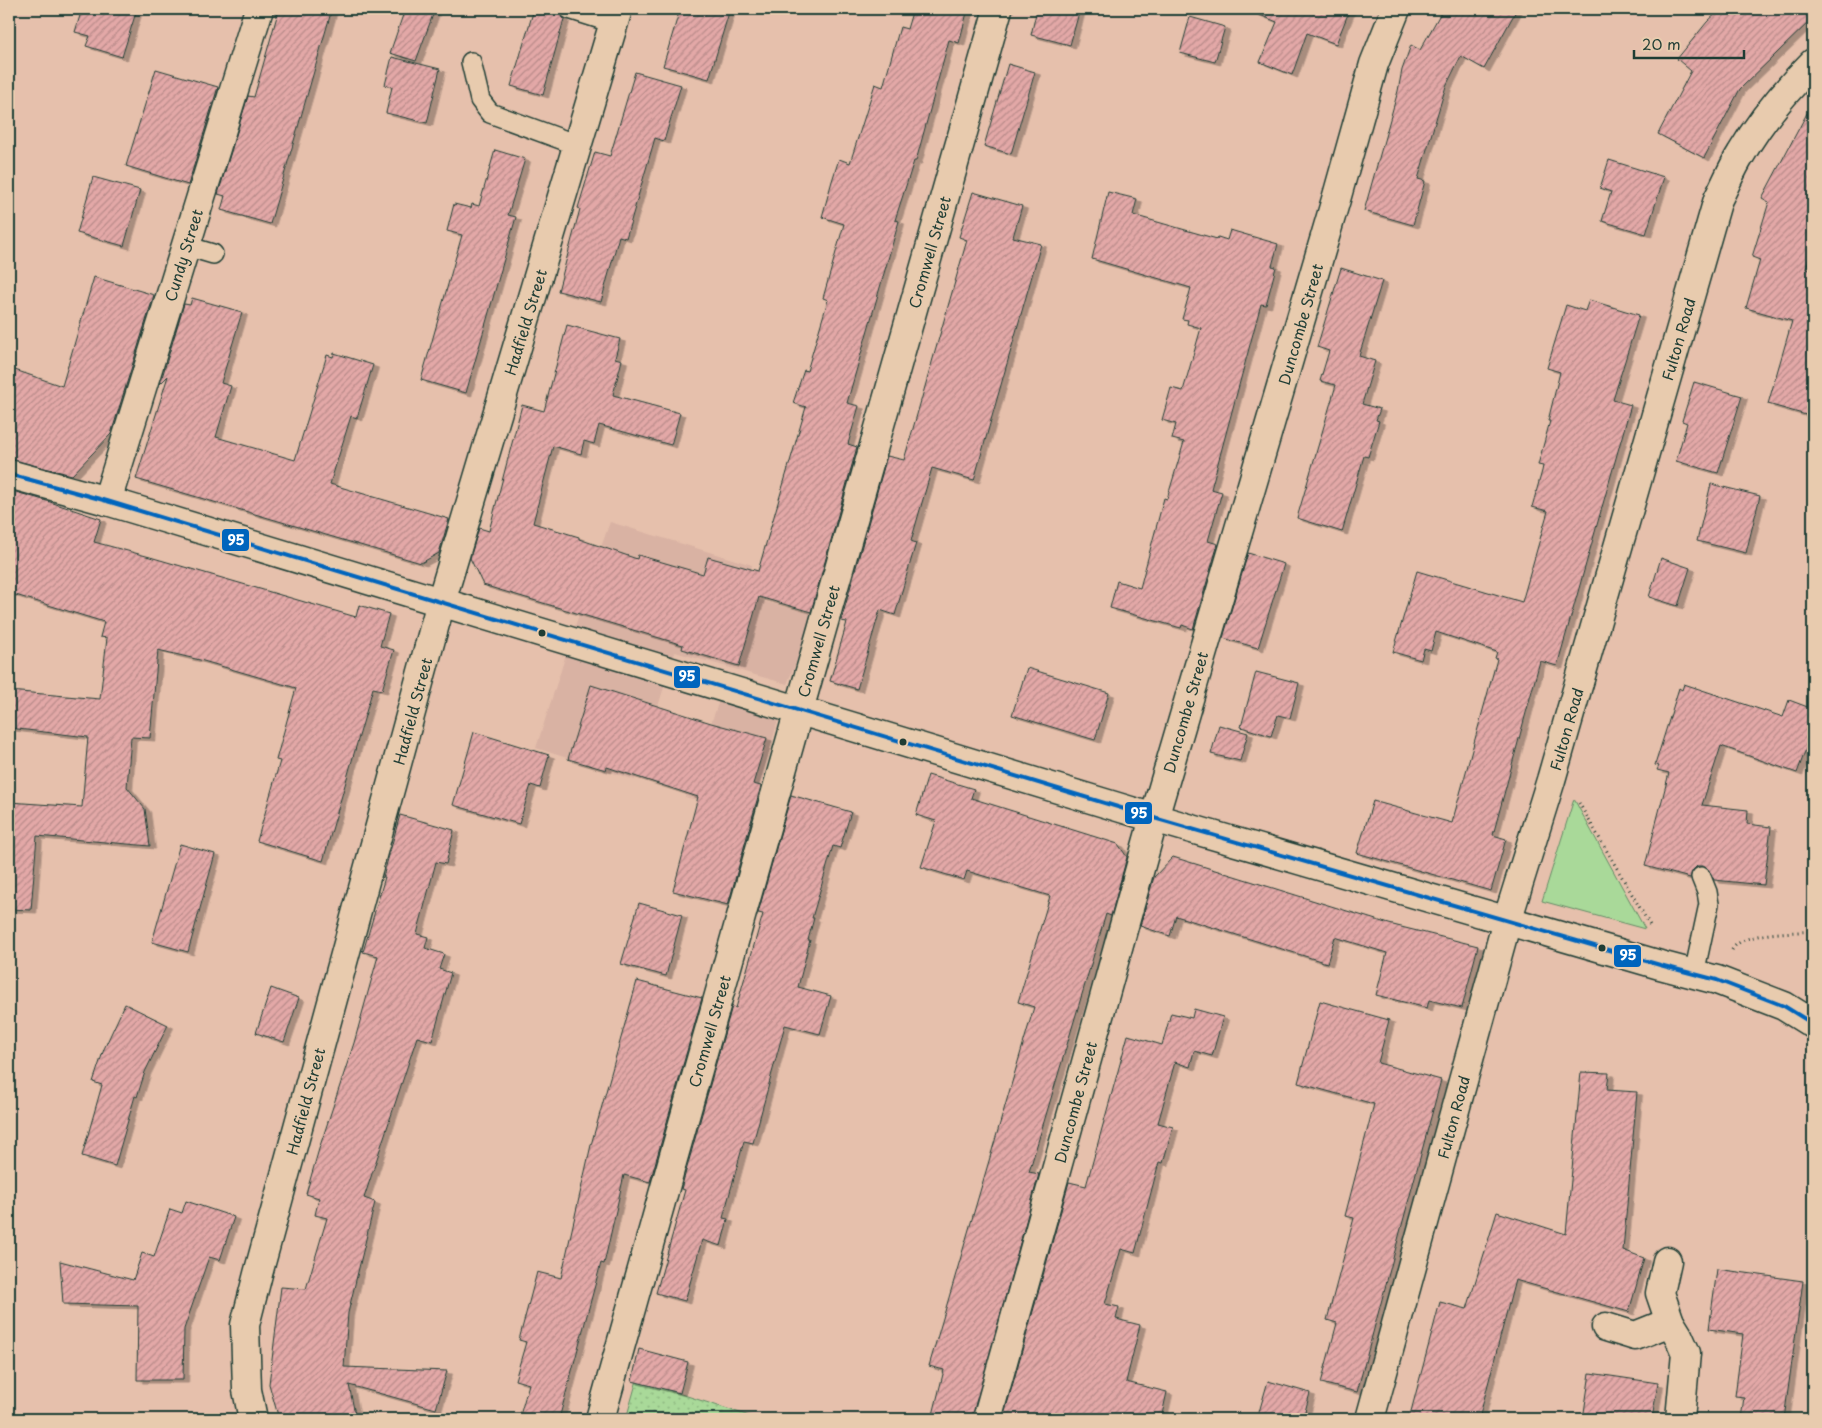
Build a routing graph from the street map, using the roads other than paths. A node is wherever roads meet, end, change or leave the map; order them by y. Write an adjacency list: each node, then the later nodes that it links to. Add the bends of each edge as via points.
1 (259, 9): 9 (street, Cundy Street)
2 (569, 9): 5 (lane)
3 (998, 9): 14 (street, Cromwell Street)
4 (1396, 9): 15 (street, Duncombe Street, via 1374,64)
5 (615, 16): 8 (street, Hadfield Street)
6 (471, 62): 8 (lane, via 480,100 490,113)
7 (1813, 63): 17 (street, Fulton Road, via 1762,119 1718,199 1551,780)
8 (578, 145): 13 (street, Hadfield Street)
9 (186, 246): 10 (lane); 12 (street, Cundy Street)
10 (212, 254)
11 (9, 474): 12 (street)
12 (107, 500): 13 (street)
13 (441, 602): 14 (street); 23 (street, Hadfield Street, via 245,1325 247,1390)
14 (798, 710): 15 (street); 24 (street, Cromwell Street)
15 (1154, 818): 17 (street); 25 (street, Duncombe Street)
16 (1701, 878): 18 (lane, via 1709,904 1704,930)
17 (1507, 921): 18 (street); 26 (street, Fulton Road)
18 (1705, 977): 19 (street, via 1784,1006)
19 (1813, 1024)
20 (1667, 1261): 21 (street, via 1660,1293)
21 (1670, 1322): 22 (street, via 1634,1336); 27 (street, via 1686,1354)
22 (1606, 1327)
23 (254, 1419)
24 (600, 1419)
25 (987, 1419)
26 (1370, 1419)
27 (1680, 1419)

